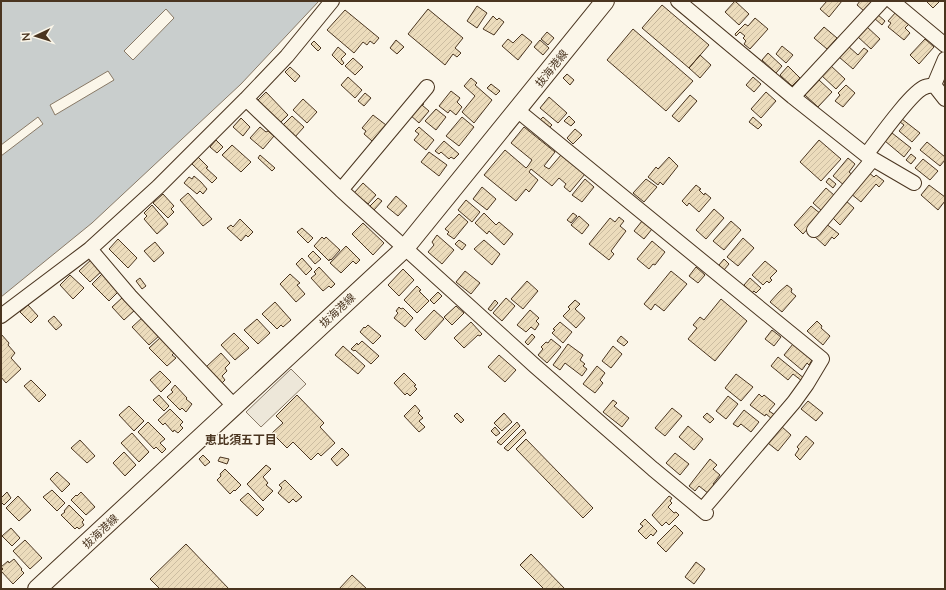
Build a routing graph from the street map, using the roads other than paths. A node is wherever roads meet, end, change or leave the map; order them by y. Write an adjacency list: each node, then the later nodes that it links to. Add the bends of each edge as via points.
1 (332, 1): 11 (street, via 287,56)
2 (605, 1): 13 (main road, 抜海港線)
3 (678, 1): 10 (street)
4 (882, 1): 10 (street)
5 (892, 1): 6 (street)
6 (945, 45)
7 (945, 59): 8 (street)
8 (934, 85): 12 (street); 14 (street, via 924,87 907,102)
9 (427, 87): 16 (street)
10 (793, 97): 14 (street)
11 (246, 99): 16 (street); 19 (street, via 158,187)
12 (945, 99)
13 (516, 110): 18 (main road, 抜海港線); 18 (street, via 822,359 794,402 704,511 547,377)
14 (870, 157): 15 (street); 17 (street)
15 (914, 183)
16 (341, 190): 18 (street)
17 (814, 230)
18 (405, 248): 21 (main road, 抜海港線)
19 (90, 249): 20 (street); 21 (street, via 130,296)
20 (1, 316)
21 (234, 406): 22 (main road, 抜海港線)
22 (37, 589)

